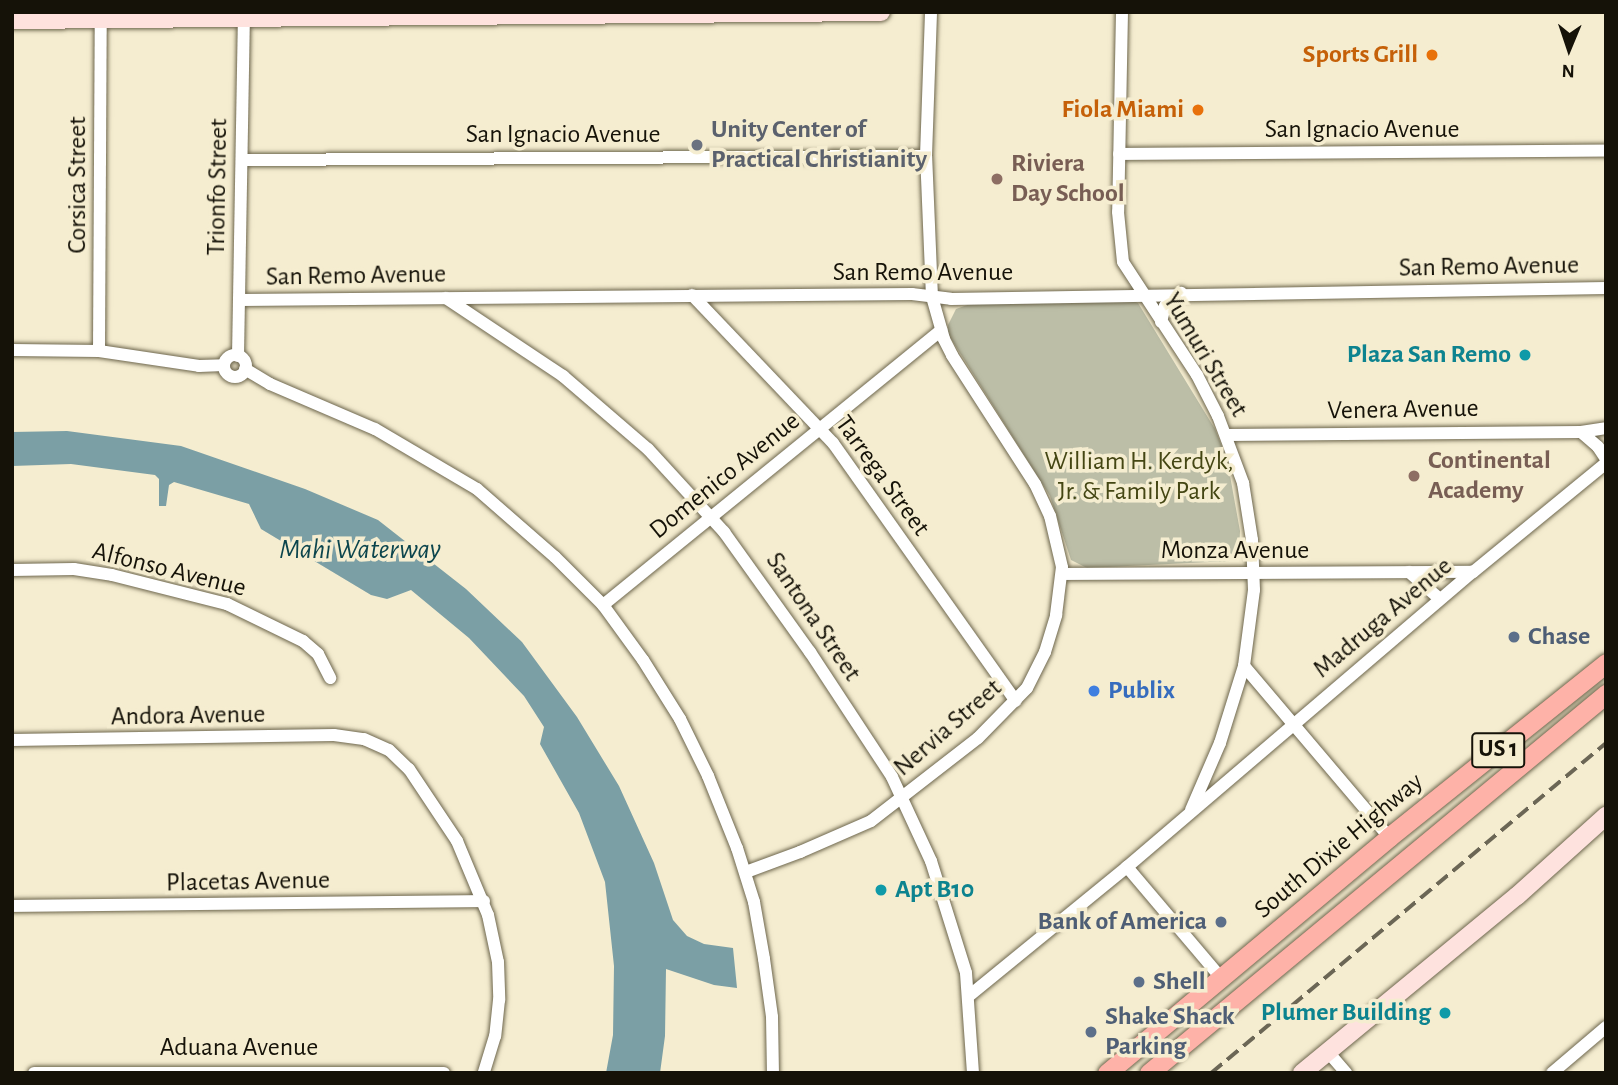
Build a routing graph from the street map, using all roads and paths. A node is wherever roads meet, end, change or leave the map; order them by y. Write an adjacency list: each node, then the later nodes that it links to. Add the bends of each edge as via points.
1 (881, 12): 4 (main road)
2 (931, 12): 12 (street, Nervia Street)
3 (1122, 12): 11 (street, Yumuri Street)
4 (725, 13): 6 (main road)
5 (408, 14): 6 (main road); 7 (main road)
6 (566, 14)
7 (244, 15): 8 (main road); 13 (street, Trionfo Street)
8 (101, 19): 9 (main road); 24 (street, Corsica Street)
9 (12, 20)
10 (1606, 151): 11 (street, San Ignacio Avenue)
11 (1119, 154): 17 (street, Yumuri Street, via 1121,257)
12 (926, 156): 13 (street, San Ignacio Avenue); 19 (street, Nervia Street)
13 (242, 160): 20 (street, Trionfo Street)
14 (1606, 288): 15 (street, San Remo Avenue)
15 (1181, 293): 17 (street, San Remo Avenue); 21 (street, via 1165,306)
16 (692, 295): 18 (street, San Remo Avenue); 19 (street, San Remo Avenue); 28 (street, Tarrega Street)
17 (1143, 295): 19 (street, San Remo Avenue); 21 (street, Yumuri Street)
18 (445, 297): 20 (street, San Remo Avenue); 33 (street, Santona Street, via 591,397)
19 (932, 297): 22 (street, Nervia Street)
20 (240, 300): 25 (street, Trionfo Street)
21 (1161, 322): 31 (street, Yumuri Street, via 1204,388)
22 (941, 330): 28 (street, Domenico Avenue); 38 (street, Nervia Street, via 1039,492 1054,527)
23 (12, 350): 24 (street)
24 (99, 351): 26 (street, via 199,366)
25 (238, 356): 26 (street, via 229,357); 27 (street, via 245,361)
26 (224, 365): 27 (street, via 233,377)
27 (245, 369): 40 (street, via 375,429 468,483 504,510)
28 (820, 428): 33 (street, Domenico Avenue); 45 (street, Tarrega Street)
29 (1606, 428): 30 (street, Venera Avenue)
30 (1581, 432): 31 (street, Venera Avenue); 32 (street)
31 (1226, 435): 37 (street, Yumuri Street, via 1245,492)
32 (1606, 461): 36 (street, Madruga Avenue)
33 (710, 515): 40 (street, Domenico Avenue); 48 (street, Santona Street, via 795,630)
34 (12, 570): 43 (street, Alfonso Avenue, via 103,573 227,604 303,640 318,654)
35 (1409, 572): 36 (street, Monza Avenue); 37 (street, Monza Avenue); 39 (street)
36 (1473, 572): 39 (street, Madruga Avenue)
37 (1254, 574): 38 (street, Monza Avenue); 42 (street, Yumuri Street)
38 (1063, 575): 45 (street, Nervia Street, via 1045,652 1037,673)
39 (1440, 599): 46 (street, Madruga Avenue)
40 (603, 605): 54 (street, via 658,682 689,736)
41 (1606, 663): 52 (highway, South Dixie Highway / US 1)
42 (1244, 666): 46 (street); 49 (street, Madruga Avenue, via 1220,743)
43 (330, 678)
44 (1606, 694): 51 (highway, South Dixie Highway / US 1)
45 (1016, 701): 48 (street, Nervia Street, via 978,738)
46 (1293, 723): 49 (street, Madruga Avenue); 52 (street)
47 (12, 740): 56 (street, Andora Avenue, via 364,739 389,750 409,769 457,841)
48 (902, 798): 54 (street, Nervia Street, via 860,827); 60 (street, Santona Street, via 938,879)
49 (1191, 810): 53 (street, Madruga Avenue)
50 (1606, 816): 63 (main road)
51 (1442, 828): 52 (highway, via 1407,838); 55 (highway, South Dixie Highway / US 1)
52 (1389, 837): 55 (highway, via 1387,856); 59 (highway, South Dixie Highway / US 1)
53 (1127, 867): 59 (street); 60 (street, Madruga Avenue)
54 (746, 872): 67 (street, via 770,1004)
55 (1373, 885): 58 (highway, South Dixie Highway / US 1)
56 (484, 901): 57 (street, Placetas Avenue); 66 (street, via 496,946 499,1000)
57 (12, 906)
58 (1270, 971): 59 (highway, via 1234,980); 61 (highway, South Dixie Highway / US 1)
59 (1221, 978): 61 (highway); 69 (highway, South Dixie Highway / US 1)
60 (970, 995): 68 (street, Santona Street)
61 (1206, 1025): 70 (highway, South Dixie Highway / US 1)
62 (1606, 1027): 73 (street)
63 (1328, 1052): 71 (main road); 72 (street)
64 (34, 1073): 65 (street, Aduana Avenue)
65 (444, 1073)
66 (484, 1073)
67 (773, 1073)
68 (973, 1073)
69 (1107, 1073)
70 (1149, 1073)
71 (1302, 1073)
72 (1346, 1073)
73 (1552, 1073)

